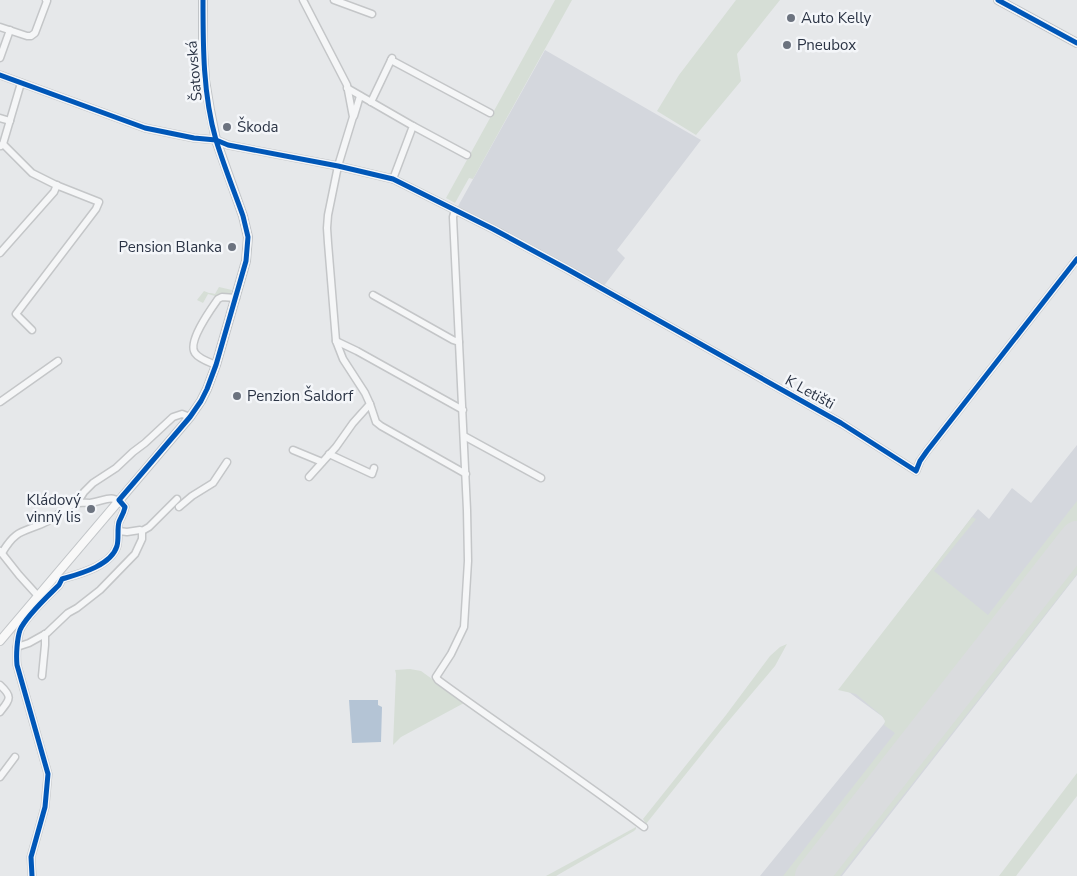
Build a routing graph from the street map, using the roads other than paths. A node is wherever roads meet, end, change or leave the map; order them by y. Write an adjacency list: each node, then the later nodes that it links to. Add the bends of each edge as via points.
1 (46, 0): 8 (street, via 31,36)
2 (203, 0): 21 (main road, Šatovská, via 205,80)
3 (303, 0): 13 (street)
4 (334, 0): 6 (street)
5 (998, 0): 9 (main road)
6 (372, 14)
7 (0, 27): 8 (street)
8 (10, 30): 10 (street)
9 (1077, 43)
10 (0, 58)
11 (0, 75): 12 (street)
12 (21, 83): 19 (street); 21 (street, via 145,128)
13 (348, 88): 14 (street); 17 (street)
14 (360, 96): 15 (street); 17 (street)
15 (371, 102): 16 (street, via 392,59); 20 (street)
16 (490, 113)
17 (353, 117): 24 (street)
18 (0, 118): 19 (street)
19 (10, 121): 22 (street)
20 (414, 126): 23 (street); 25 (street)
21 (216, 140): 24 (street); 31 (main road, Šatovská, via 248,237 246,261)
22 (1, 145): 26 (street, via 32,173)
23 (466, 155)
24 (338, 166): 25 (street); 33 (street, via 327,228)
25 (393, 179): 27 (street)
26 (58, 185): 28 (street); 32 (street, via 99,202 16,314)
27 (455, 210): 29 (street, K Letišti, via 841,423 916,471 927,451); 34 (street)
28 (0, 253)
29 (1077, 259)
30 (373, 295): 34 (street)
31 (236, 298): 36 (main road, Šatovská); 36 (street, via 218,299 193,343 195,353)
32 (32, 330)
33 (336, 341): 38 (street); 39 (street)
34 (459, 342): 39 (street)
35 (58, 361): 37 (street)
36 (216, 365): 40 (main road, Šatovská, via 207,389)
37 (0, 402)
38 (370, 404): 43 (street); 47 (street, via 380,426)
39 (463, 410): 41 (street)
40 (190, 417): 51 (main road, Šatovská); 52 (street, via 182,414 173,417 116,468 93,483)
41 (464, 436): 47 (street); 49 (street)
42 (293, 450): 45 (street)
43 (329, 454): 45 (street); 46 (street, via 372,474)
44 (227, 462): 53 (street, via 213,483)
45 (322, 462): 48 (street)
46 (374, 468)
47 (466, 474): 67 (street, via 468,561 464,627 436,677)
48 (309, 477)
49 (541, 478)
50 (176, 499): 55 (street)
51 (119, 500): 52 (street, via 111,498); 54 (street, via 125,511); 57 (main road, Šatovská)
52 (77, 503): 56 (street, via 47,522 17,534)
53 (179, 507)
54 (119, 531): 55 (street); 57 (street, via 116,549 103,562 88,571)
55 (142, 531): 59 (street, via 135,554 100,590)
56 (1, 552): 58 (street)
57 (60, 576): 58 (main road, Šatovská); 61 (street, via 59,585 20,630)
58 (38, 596): 60 (main road, Šatovská)
59 (45, 634): 61 (street); 62 (street)
60 (0, 641)
61 (17, 647): 68 (street, via 18,671 48,774 45,807 31,857)
62 (42, 676)
63 (0, 685): 64 (street, via 9,696)
64 (0, 712)
65 (15, 757): 66 (street)
66 (0, 777)
67 (644, 827)
68 (32, 876)

